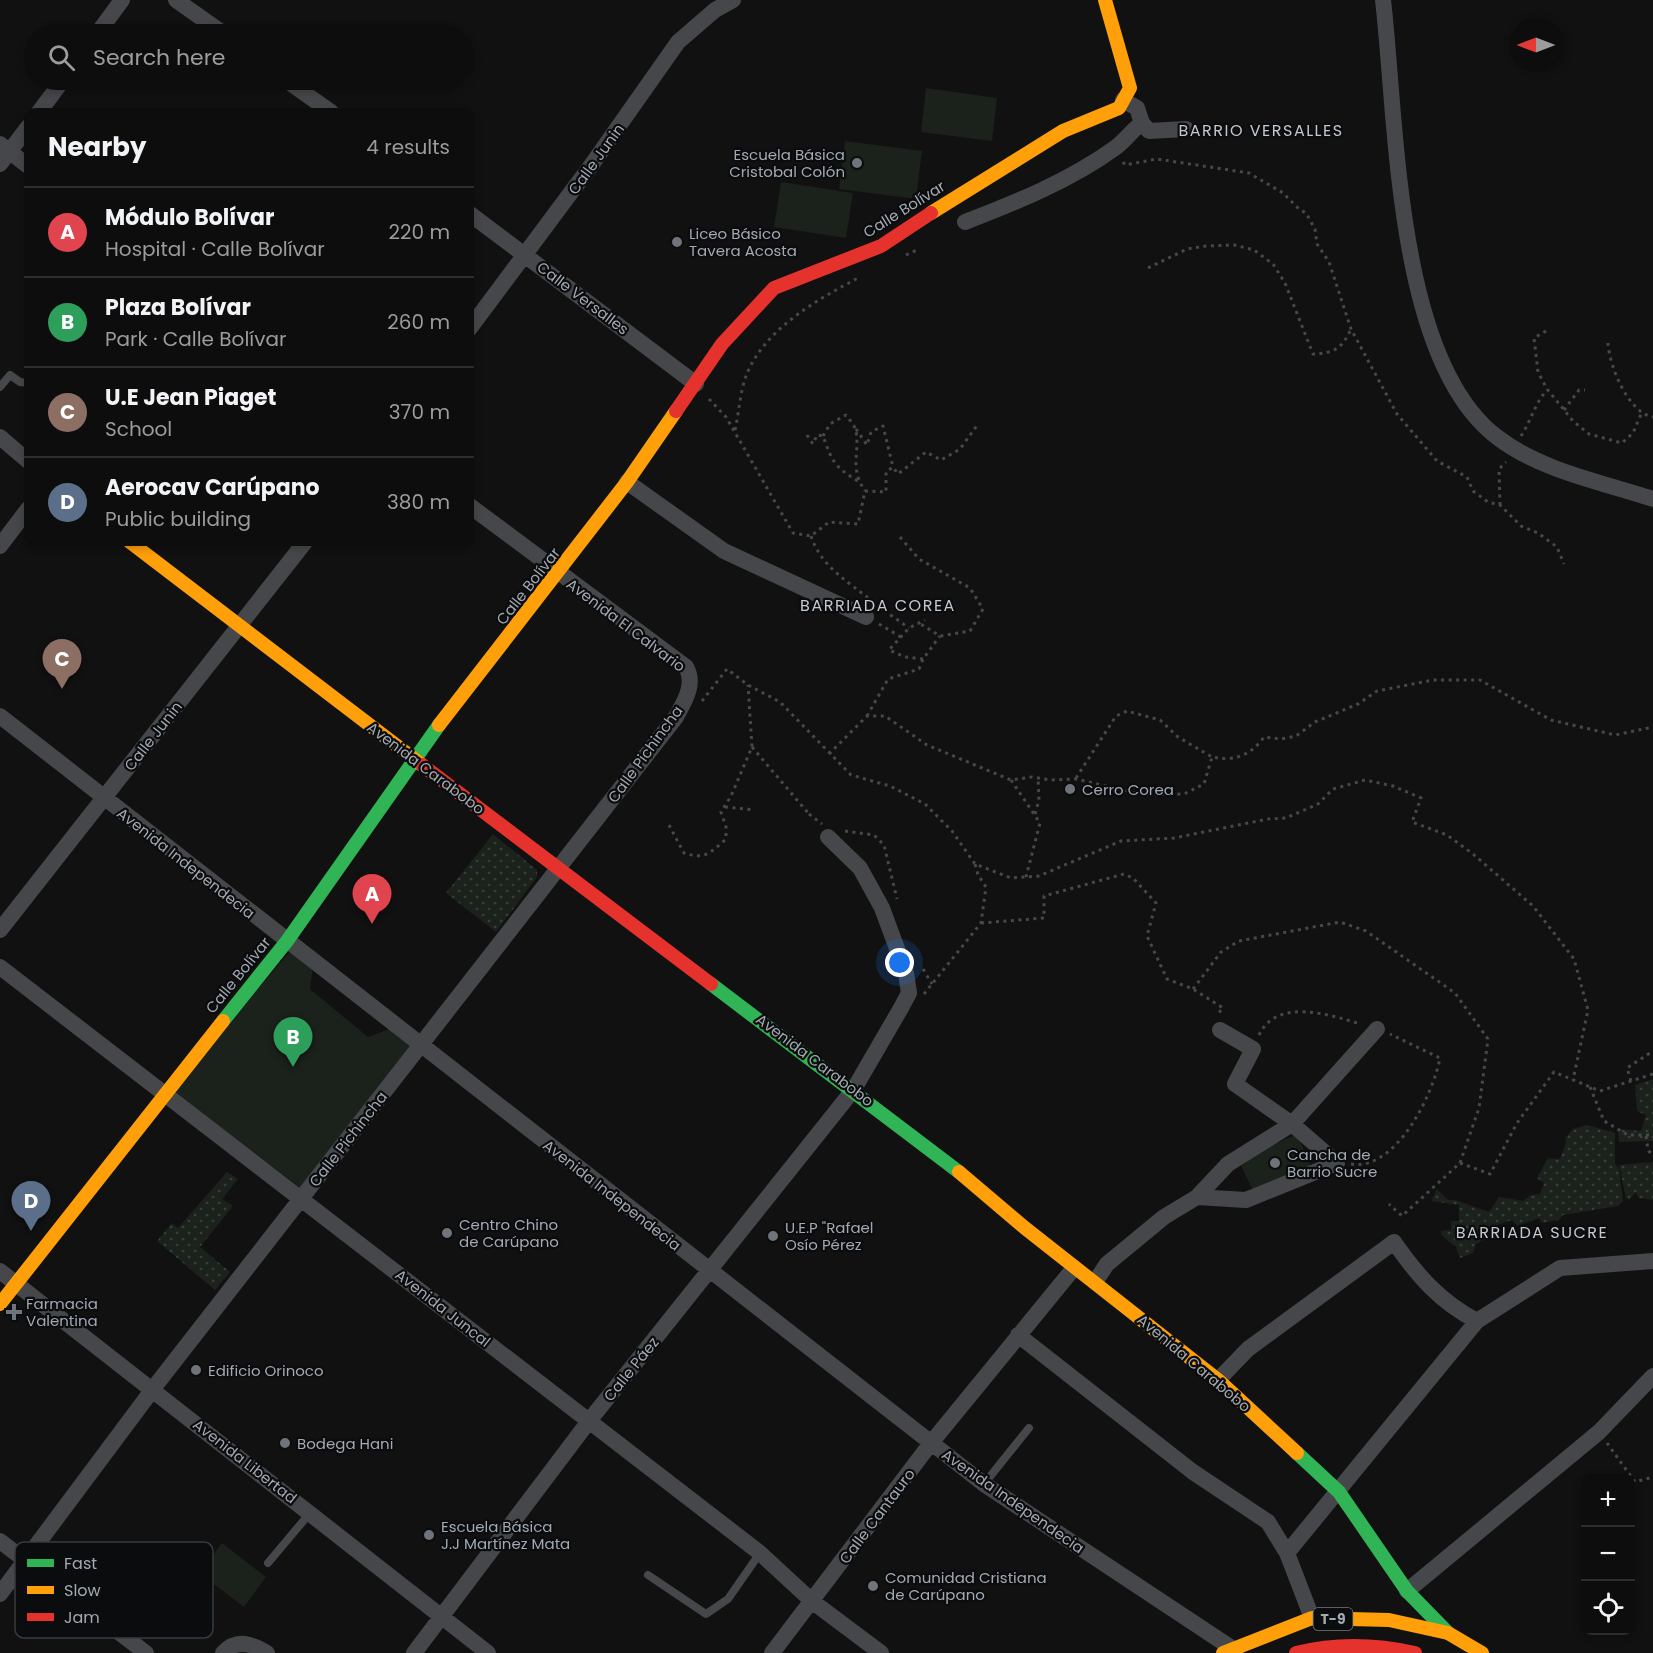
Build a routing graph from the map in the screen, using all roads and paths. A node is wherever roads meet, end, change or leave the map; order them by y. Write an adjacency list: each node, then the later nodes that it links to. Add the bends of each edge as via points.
1 (122, 0): 6 (street)
2 (176, 0): 7 (street)
3 (733, 0): 22 (street, Calle Junin, via 678,42)
4 (1105, 0): 10 (main road, via 1130,88)
5 (1383, 0): 48 (street, via 1398,171 1417,289 1442,359 1470,412 1498,438 1535,460)
6 (104, 24)
7 (210, 24)
8 (56, 90): 11 (street)
9 (299, 90): 12 (street)
10 (1123, 100): 13 (street, via 1137,108); 31 (main road, Calle Bolívar, via 1119,108 1063,131 881,246 774,288 722,344)
11 (42, 108)
12 (324, 108)
13 (1142, 123): 14 (street, via 1149,131); 16 (street)
14 (1186, 129)
15 (24, 130): 17 (street)
16 (1117, 147): 20 (street, via 1027,198); 27 (path, via 1125,165 1157,159 1231,168 1249,173 1283,193 1306,213 1315,229 1317,244 1329,262)
17 (3, 153): 18 (street)
18 (24, 164)
19 (474, 217): 22 (street, Calle Versalles)
20 (965, 222)
21 (919, 249): 23 (path)
22 (525, 254): 26 (street, Calle Junin); 31 (street, Calle Versalles)
23 (902, 256)
24 (1148, 268): 27 (path, via 1196,248 1234,245 1254,250 1273,264 1285,283 1312,354 1338,350)
25 (865, 274): 39 (path, via 774,334 746,376)
26 (474, 323)
27 (1351, 329): 56 (path, via 1397,414 1437,460 1467,477 1473,491 1500,505 1521,526 1557,547)
28 (1546, 331): 34 (path, via 1534,338 1538,372)
29 (1608, 343): 35 (path, via 1608,360 1634,406)
30 (24, 382): 32 (lane, via 10,375)
31 (696, 384): 39 (path, via 726,417); 46 (main road, Calle Bolívar)
32 (0, 387)
33 (1585, 390): 34 (path, via 1579,390)
34 (1564, 410): 35 (path, via 1589,434 1622,442 1634,433)
35 (1642, 412): 36 (path)
36 (1653, 417)
37 (978, 424): 44 (path, via 960,449 941,459 926,452 898,474)
38 (856, 429): 41 (path, via 846,415 830,424); 44 (path, via 867,445 871,432 883,426); 45 (path)
39 (734, 432): 51 (path, via 793,533)
40 (807, 435): 41 (path, via 813,444 817,435)
41 (823, 436): 45 (path, via 838,470)
42 (0, 437): 43 (street)
43 (24, 458)
44 (893, 466): 47 (path, via 886,471 886,492)
45 (858, 481): 47 (path)
46 (627, 483): 57 (main road, Calle Bolívar); 58 (street, via 724,551)
47 (865, 491): 51 (path, via 858,524 829,522)
48 (1653, 498)
49 (474, 509): 57 (street, Avenida El Calvario)
50 (24, 514): 53 (street)
51 (811, 536): 62 (path, via 826,564)
52 (900, 537): 63 (path, via 919,560 970,588 983,609 970,631)
53 (0, 546)
54 (135, 546): 61 (main road, Avenida Carabobo)
55 (302, 546): 61 (street, Calle Junin)
56 (1564, 564)
57 (558, 574): 66 (street, Avenida El Calvario, via 686,667); 75 (main road, Calle Bolívar)
58 (866, 617): 64 (path)
59 (925, 620): 60 (path)
60 (919, 623): 62 (path); 63 (path)
61 (238, 626): 75 (main road, Avenida Carabobo); 79 (street, Calle Junin)
62 (909, 628): 64 (path)
63 (940, 636): 65 (path)
64 (901, 637): 65 (path, via 889,650)
65 (923, 659): 70 (path, via 919,669 888,679)
66 (691, 682): 86 (street, Calle Pichincha, via 675,717)
67 (748, 685): 68 (path, via 727,669); 72 (path); 73 (path, via 780,702)
68 (696, 709)
69 (0, 716): 79 (street, Avenida Independecia)
70 (867, 716): 73 (path); 78 (path, via 885,716 927,745)
71 (1653, 727): 74 (path, via 1615,735 1551,720 1480,680 1433,680 1377,691 1296,736 1264,737 1253,752 1226,760)
72 (752, 747): 80 (path); 84 (path)
73 (829, 754): 85 (path, via 851,775 890,786 925,804 952,831)
74 (1212, 757): 77 (path, via 1204,784 1184,794 1145,795); 77 (path, via 1178,737 1160,720 1127,711 1116,716)
75 (413, 758): 86 (main road, Avenida Carabobo); 90 (main road, Calle Bolívar)
76 (1038, 778): 77 (path); 78 (path); 82 (path)
77 (1076, 779)
78 (1011, 780): 82 (path)
79 (104, 799): 89 (street, Calle Junin); 90 (street, Avenida Independecia)
80 (724, 807): 81 (path); 83 (path, via 721,812 726,839 698,858 684,853)
81 (755, 810)
82 (1035, 814): 87 (path, via 1040,823)
83 (669, 825)
84 (828, 837): 102 (street, Calle Páez, via 861,868 882,908 909,993)
85 (975, 864): 87 (path, via 1011,878); 88 (path, via 986,887)
86 (558, 869): 95 (street, Calle Pichincha); 102 (main road, Avenida Carabobo)
87 (1026, 877): 99 (path, via 1039,876 1121,841 1174,838 1286,818 1318,804 1333,789 1365,780 1392,786 1421,798 1412,822 1447,835 1473,854 1533,906 1574,959 1587,1010)
88 (981, 922): 92 (path); 94 (path, via 1044,918 1044,896 1124,874 1156,903 1147,936 1167,979 1193,989 1223,1008 1211,1023)
89 (0, 930)
90 (287, 941): 95 (street, Avenida Independecia); 103 (main road, Calle Bolívar)
91 (0, 967): 103 (street, Avenida Juncal)
92 (918, 1004)
93 (1377, 1029): 96 (path, via 1325,1014 1284,1013 1262,1029); 104 (street); 108 (path, via 1440,1058 1437,1073 1419,1114 1384,1157 1363,1166)
94 (1220, 1030): 96 (street)
95 (422, 1046): 111 (street, Calle Pichincha); 114 (street, Avenida Independecia)
96 (1253, 1049): 104 (street, via 1235,1084)
97 (1653, 1051): 100 (path, via 1627,1068)
98 (1653, 1074): 100 (path)
99 (1573, 1080): 101 (path); 109 (path, via 1554,1072 1516,1123 1490,1174)
100 (1631, 1081): 101 (path, via 1600,1091)
101 (1590, 1087): 105 (path, via 1604,1122 1628,1135)
102 (854, 1089): 113 (main road, Avenida Carabobo, via 934,1150); 114 (street, Calle Páez)
103 (163, 1095): 111 (street, Avenida Juncal); 117 (main road, Calle Bolívar)
104 (1293, 1124): 108 (street); 110 (street, via 1228,1164)
105 (1646, 1135): 106 (path); 107 (path)
106 (1653, 1135)
107 (1653, 1156)
108 (1337, 1163): 110 (street, via 1246,1200)
109 (1460, 1163)
110 (1197, 1197): 116 (street, via 1164,1217 1107,1264)
111 (302, 1198): 123 (street, Calle Pichincha); 124 (street, Avenida Juncal)
112 (1653, 1261): 119 (street, via 1560,1268)
113 (1074, 1268): 116 (main road, Avenida Carabobo); 120 (street, Calle Cantauro)
114 (710, 1270): 124 (street, Calle Páez); 127 (street, Avenida Independecia)
115 (0, 1271): 117 (street, Avenida Libertad)
116 (1095, 1282): 122 (main road, Avenida Carabobo)
117 (17, 1284): 118 (main road, Calle Bolívar); 123 (street, Avenida Libertad)
118 (0, 1304)
119 (1477, 1321): 122 (street, via 1431,1290 1394,1242 1248,1348); 130 (street)
120 (1018, 1335): 127 (street, Calle Cantauro); 136 (street, via 1193,1472 1268,1522)
121 (1653, 1376): 126 (street)
122 (1218, 1380): 130 (main road, Avenida Carabobo)
123 (153, 1389): 131 (street, Avenida Libertad); 133 (street, Calle Pichincha)
124 (589, 1421): 135 (street, Avenida Juncal); 143 (street, Calle Páez)
125 (1029, 1428): 129 (lane)
126 (1599, 1432): 128 (path, via 1635,1482); 140 (street)
127 (931, 1443): 129 (street, Avenida Independecia); 142 (street, Calle Cantauro)
128 (1653, 1477)
129 (984, 1484): 147 (street, Avenida Independecia)
130 (1339, 1492): 136 (street); 140 (main road, Avenida Carabobo)
131 (310, 1513): 137 (lane); 143 (street, Avenida Libertad)
132 (0, 1541): 134 (street)
133 (39, 1542)
134 (15, 1552)
135 (760, 1553): 139 (lane, via 728,1599 706,1614); 142 (street, Avenida Juncal)
136 (1287, 1553): 144 (street)
137 (268, 1563)
138 (15, 1574): 141 (street, Calle Pichincha)
139 (648, 1575)
140 (1407, 1591): 145 (main road, Avenida Carabobo)
141 (0, 1593)
142 (813, 1602): 153 (street, Calle Cantauro); 154 (street, Avenida Juncal)
143 (443, 1617): 151 (street, Calle Páez); 152 (street, Avenida Libertad)
144 (1312, 1618): 145 (main road, T-9, via 1389,1620); 147 (main road, T-9)
145 (1448, 1633): 157 (main road, T-9)
146 (127, 1638): 148 (street)
147 (1231, 1652)
148 (146, 1653)
149 (223, 1653): 150 (street, via 237,1643 252,1644)
150 (267, 1653)
151 (414, 1653)
152 (488, 1653)
153 (772, 1653)
154 (881, 1653)
155 (1296, 1653): 156 (main road, T-9, via 1338,1646)
156 (1414, 1653)
157 (1482, 1653)

